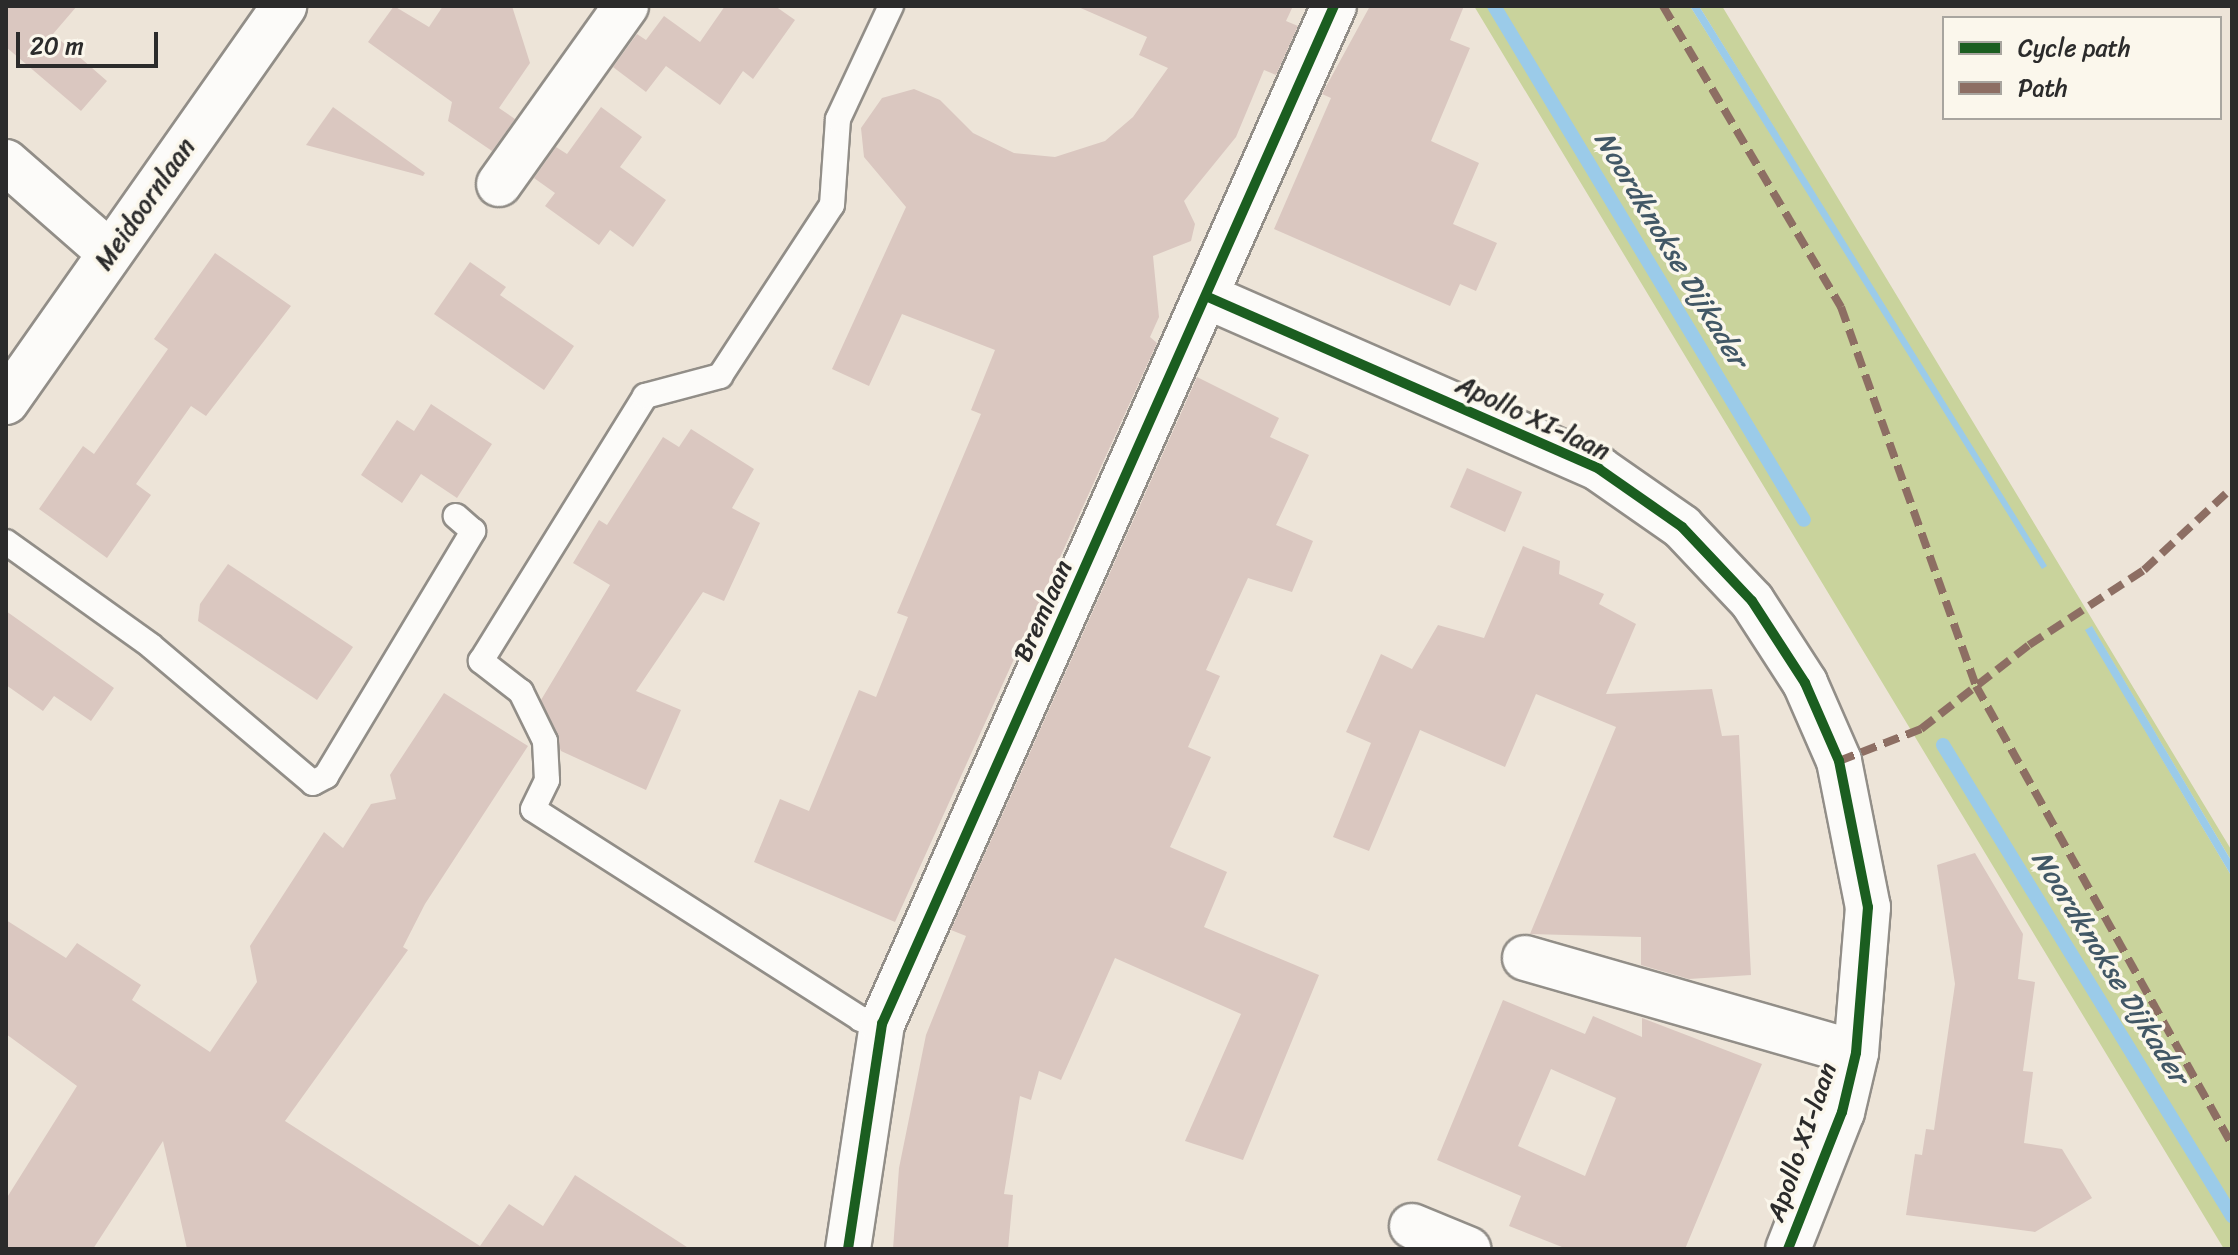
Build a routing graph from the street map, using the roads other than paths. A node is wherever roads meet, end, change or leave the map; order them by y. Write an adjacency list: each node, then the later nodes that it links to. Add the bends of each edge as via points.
1 (284, 6): 7 (street, Meidoornlaan)
2 (626, 6): 6 (street)
3 (891, 6): 13 (lane, via 838,119 832,205 720,376 645,396 481,661 521,692 545,741 547,780 533,809 861,1019)
4 (1334, 6): 8 (street, Bremlaan)
5 (6, 162): 7 (street)
6 (499, 184)
7 (110, 253): 9 (street, Meidoornlaan)
8 (1208, 297): 13 (street, Bremlaan); 14 (street, Apollo XI-laan, via 1599,469 1682,527 1752,601 1805,683 1839,761 1859,834 1868,907)
9 (6, 402)
10 (456, 516): 11 (lane, via 473,531 326,776 313,783 151,646)
11 (6, 542)
12 (1525, 958): 14 (street, Apollo XI-laan)
13 (882, 1024): 16 (street, Bremlaan)
14 (1856, 1053): 18 (street, Apollo XI-laan, via 1842,1112)
15 (1412, 1226): 17 (street)
16 (848, 1249)
17 (1468, 1249)
18 (1788, 1249)

